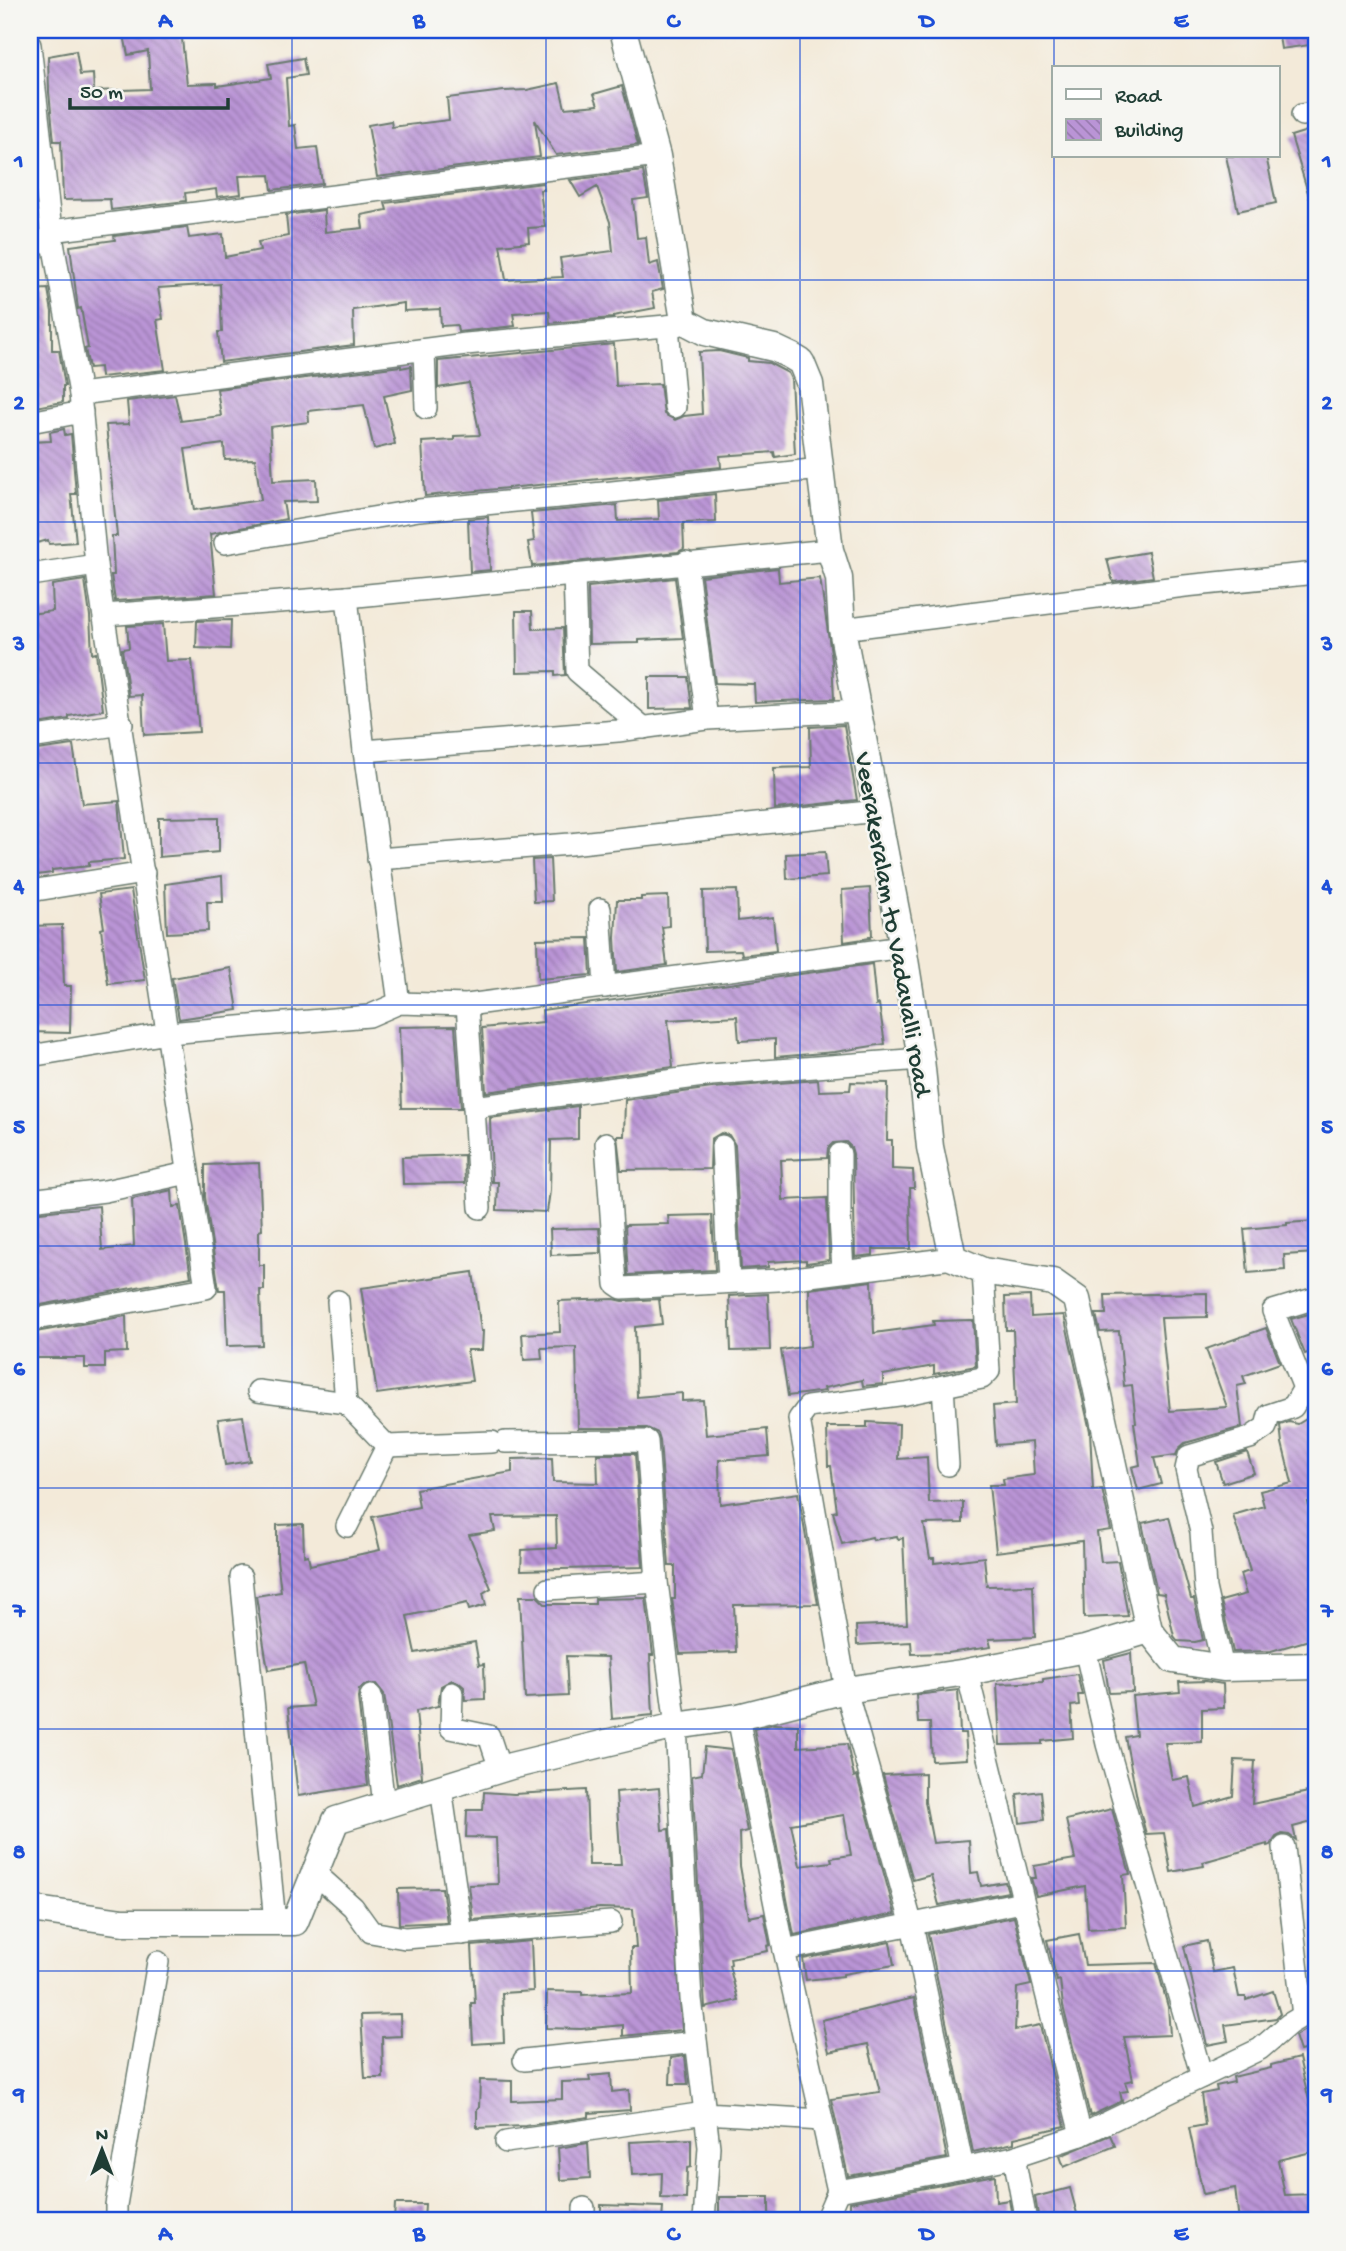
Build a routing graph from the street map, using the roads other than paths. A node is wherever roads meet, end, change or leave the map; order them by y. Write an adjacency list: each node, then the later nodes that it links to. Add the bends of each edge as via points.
1 (623, 30): 3 (street)
2 (30, 45): 4 (street)
3 (657, 156): 4 (street); 6 (street)
4 (52, 236): 5 (street); 8 (street)
5 (30, 243)
6 (676, 323): 7 (street); 9 (street); 12 (street, Veerakeralam to Vadavalli road, via 774,348 801,362 810,384)
7 (424, 350): 8 (street); 10 (street)
8 (81, 403): 11 (street); 16 (street)
9 (675, 407)
10 (426, 408)
11 (30, 422)
12 (820, 469): 13 (street, via 419,510); 14 (street, Veerakeralam to Vadavalli road)
13 (225, 543)
14 (830, 550): 15 (street); 22 (street, Veerakeralam to Vadavalli road, via 839,578)
15 (686, 562): 17 (street); 24 (street)
16 (96, 565): 19 (street); 21 (street)
17 (574, 573): 20 (street); 26 (street, via 577,671)
18 (1316, 573): 22 (street)
19 (30, 575)
20 (347, 597): 21 (street); 28 (street)
21 (104, 615): 25 (street)
22 (842, 629): 23 (street, Veerakeralam to Vadavalli road)
23 (858, 711): 24 (street); 29 (street, Veerakeralam to Vadavalli road)
24 (708, 719): 26 (street)
25 (122, 724): 27 (street); 31 (street)
26 (644, 728): 28 (street)
27 (30, 738)
28 (364, 751): 30 (street)
29 (877, 811): 30 (street); 34 (street, Veerakeralam to Vadavalli road)
30 (379, 859): 36 (street)
31 (144, 873): 32 (street); 38 (street)
32 (30, 891)
33 (600, 909): 35 (street)
34 (903, 947): 35 (street); 40 (street, Veerakeralam to Vadavalli road)
35 (605, 986): 37 (street)
36 (399, 1003): 37 (street); 38 (street, via 369,1016)
37 (467, 1004): 41 (street)
38 (168, 1033): 39 (street); 45 (street)
39 (30, 1056)
40 (921, 1059): 41 (street, via 711,1075); 48 (street, Veerakeralam to Vadavalli road, via 930,1147)
41 (474, 1107): 47 (street)
42 (606, 1143): 51 (street, via 616,1284 622,1288)
43 (722, 1146): 51 (street)
44 (840, 1154): 49 (street)
45 (188, 1173): 46 (street, via 105,1191); 54 (street, via 206,1288)
46 (30, 1200)
47 (481, 1208)
48 (953, 1258): 49 (street); 50 (street)
49 (843, 1271): 51 (street)
50 (983, 1271): 55 (street, via 989,1371 982,1378); 65 (street, via 1053,1282 1077,1299)
51 (729, 1282)
52 (1316, 1298): 56 (street, via 1273,1311)
53 (338, 1301): 58 (street)
54 (30, 1320)
55 (943, 1386): 60 (street); 70 (street, via 808,1406 799,1419)
56 (1310, 1387): 68 (street, via 1293,1407 1269,1415 1266,1427 1250,1438 1189,1456 1186,1469 1202,1532 1205,1588)
57 (258, 1391): 58 (street)
58 (346, 1403): 59 (street)
59 (387, 1446): 61 (street); 63 (street, via 646,1441)
60 (948, 1465)
61 (347, 1526)
62 (241, 1577): 82 (street)
63 (657, 1581): 64 (street); 74 (street)
64 (548, 1589)
65 (1149, 1630): 66 (street); 68 (street, via 1173,1660)
66 (1085, 1649): 69 (street); 91 (street, via 1107,1744)
67 (1316, 1666): 68 (street)
68 (1223, 1668)
69 (967, 1672): 70 (street); 80 (street)
70 (846, 1690): 73 (street); 84 (street)
71 (452, 1693): 75 (street, via 451,1728 489,1736)
72 (371, 1696): 77 (street)
73 (738, 1717): 74 (street); 86 (street)
74 (676, 1726): 75 (street); 89 (street)
75 (500, 1769): 76 (street)
76 (441, 1788): 77 (street); 85 (street)
77 (384, 1805): 79 (street, via 336,1820)
78 (1284, 1847): 88 (street)
79 (315, 1873): 82 (street, via 295,1922); 85 (street, via 353,1907 371,1932 405,1938)
80 (1022, 1902): 84 (street); 94 (street)
81 (30, 1909): 82 (street, via 123,1923)
82 (275, 1922)
83 (611, 1922): 85 (street)
84 (911, 1923): 86 (street); 97 (street)
85 (462, 1934)
86 (784, 1950): 93 (street)
87 (158, 1962): 99 (street)
88 (1310, 2012): 91 (street, via 1260,2049)
89 (696, 2042): 90 (street); 92 (street)
90 (524, 2060)
91 (1202, 2077): 94 (street)
92 (705, 2113): 93 (street); 95 (street); 100 (street, via 709,2147)
93 (822, 2120): 98 (street)
94 (1081, 2134): 96 (street)
95 (506, 2142)
96 (1014, 2157): 97 (street); 102 (street)
97 (963, 2168): 98 (street)
98 (838, 2191): 101 (street)
99 (116, 2221)
100 (704, 2221)
101 (825, 2221)
102 (1026, 2221)

